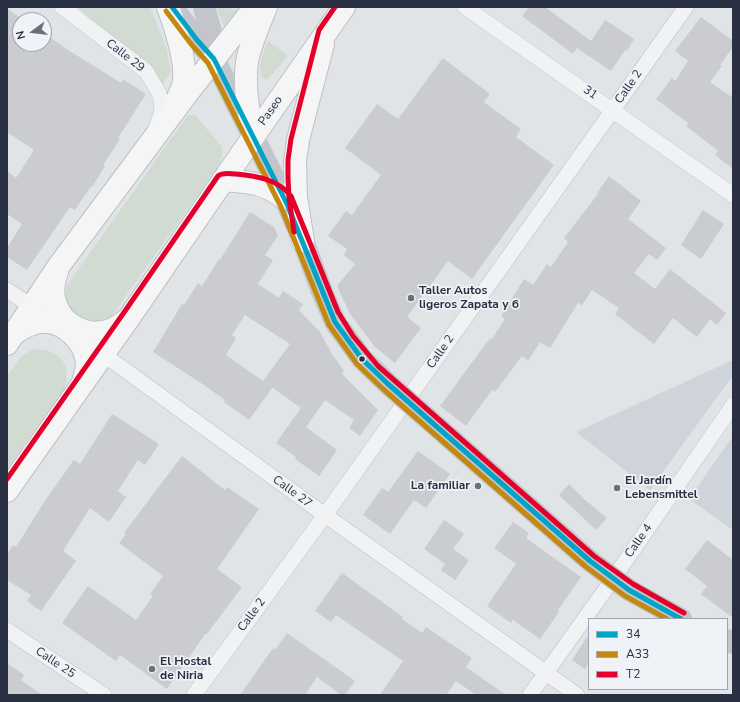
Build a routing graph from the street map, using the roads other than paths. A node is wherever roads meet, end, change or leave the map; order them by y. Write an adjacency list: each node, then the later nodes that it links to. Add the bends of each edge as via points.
1 (62, 7): 14 (street, Calle 29, via 146,71 159,92 162,110)
2 (168, 7): 14 (main road, via 179,43 183,84 175,103)
3 (172, 7): 11 (main road)
4 (204, 7): 11 (main road, via 211,32)
5 (255, 7): 11 (main road)
6 (266, 7): 13 (main road, via 246,70)
7 (344, 7): 10 (main road, Paseo)
8 (465, 7): 12 (street, 31)
9 (686, 7): 12 (street, Calle 2)
10 (326, 32): 13 (main road, Paseo); 18 (main road, via 295,161 296,197)
11 (214, 59): 13 (main road); 14 (main road)
12 (613, 110): 16 (street, 31); 27 (street, Calle 2)
13 (254, 136): 15 (main road, Paseo); 17 (main road)
14 (151, 143): 19 (main road)
15 (223, 180): 17 (main road, via 260,184); 22 (main road, Paseo)
16 (733, 195)
17 (284, 198): 18 (main road)
18 (303, 241): 27 (main road, via 329,308 343,334 373,371)
19 (58, 267): 21 (main road); 22 (main road, via 53,286 55,305 70,325 82,331 108,332)
20 (7, 290): 21 (street, Calle 27)
21 (33, 307): 23 (street, Calle 27); 24 (main road)
22 (131, 315): 25 (main road, Paseo)
23 (67, 330): 24 (main road, via 54,324 40,322 26,326); 25 (street, Calle 27); 26 (main road, via 78,339 84,352 87,366)
24 (10, 339)
25 (103, 354): 26 (main road, Paseo); 30 (street, Calle 27)
26 (83, 382): 29 (main road, Paseo)
27 (406, 400): 30 (street, Calle 2); 31 (main road)
28 (733, 405): 31 (street, Calle 4)
29 (7, 491)
30 (325, 516): 34 (street, Calle 27); 36 (street, Calle 2)
31 (613, 579): 32 (main road); 34 (street, Calle 4)
32 (678, 618)
33 (7, 630): 35 (street, Calle 25)
34 (546, 672): 37 (street, Calle 4); 38 (street, Calle 27)
35 (104, 695)
36 (194, 695)
37 (530, 695)
38 (577, 695)

